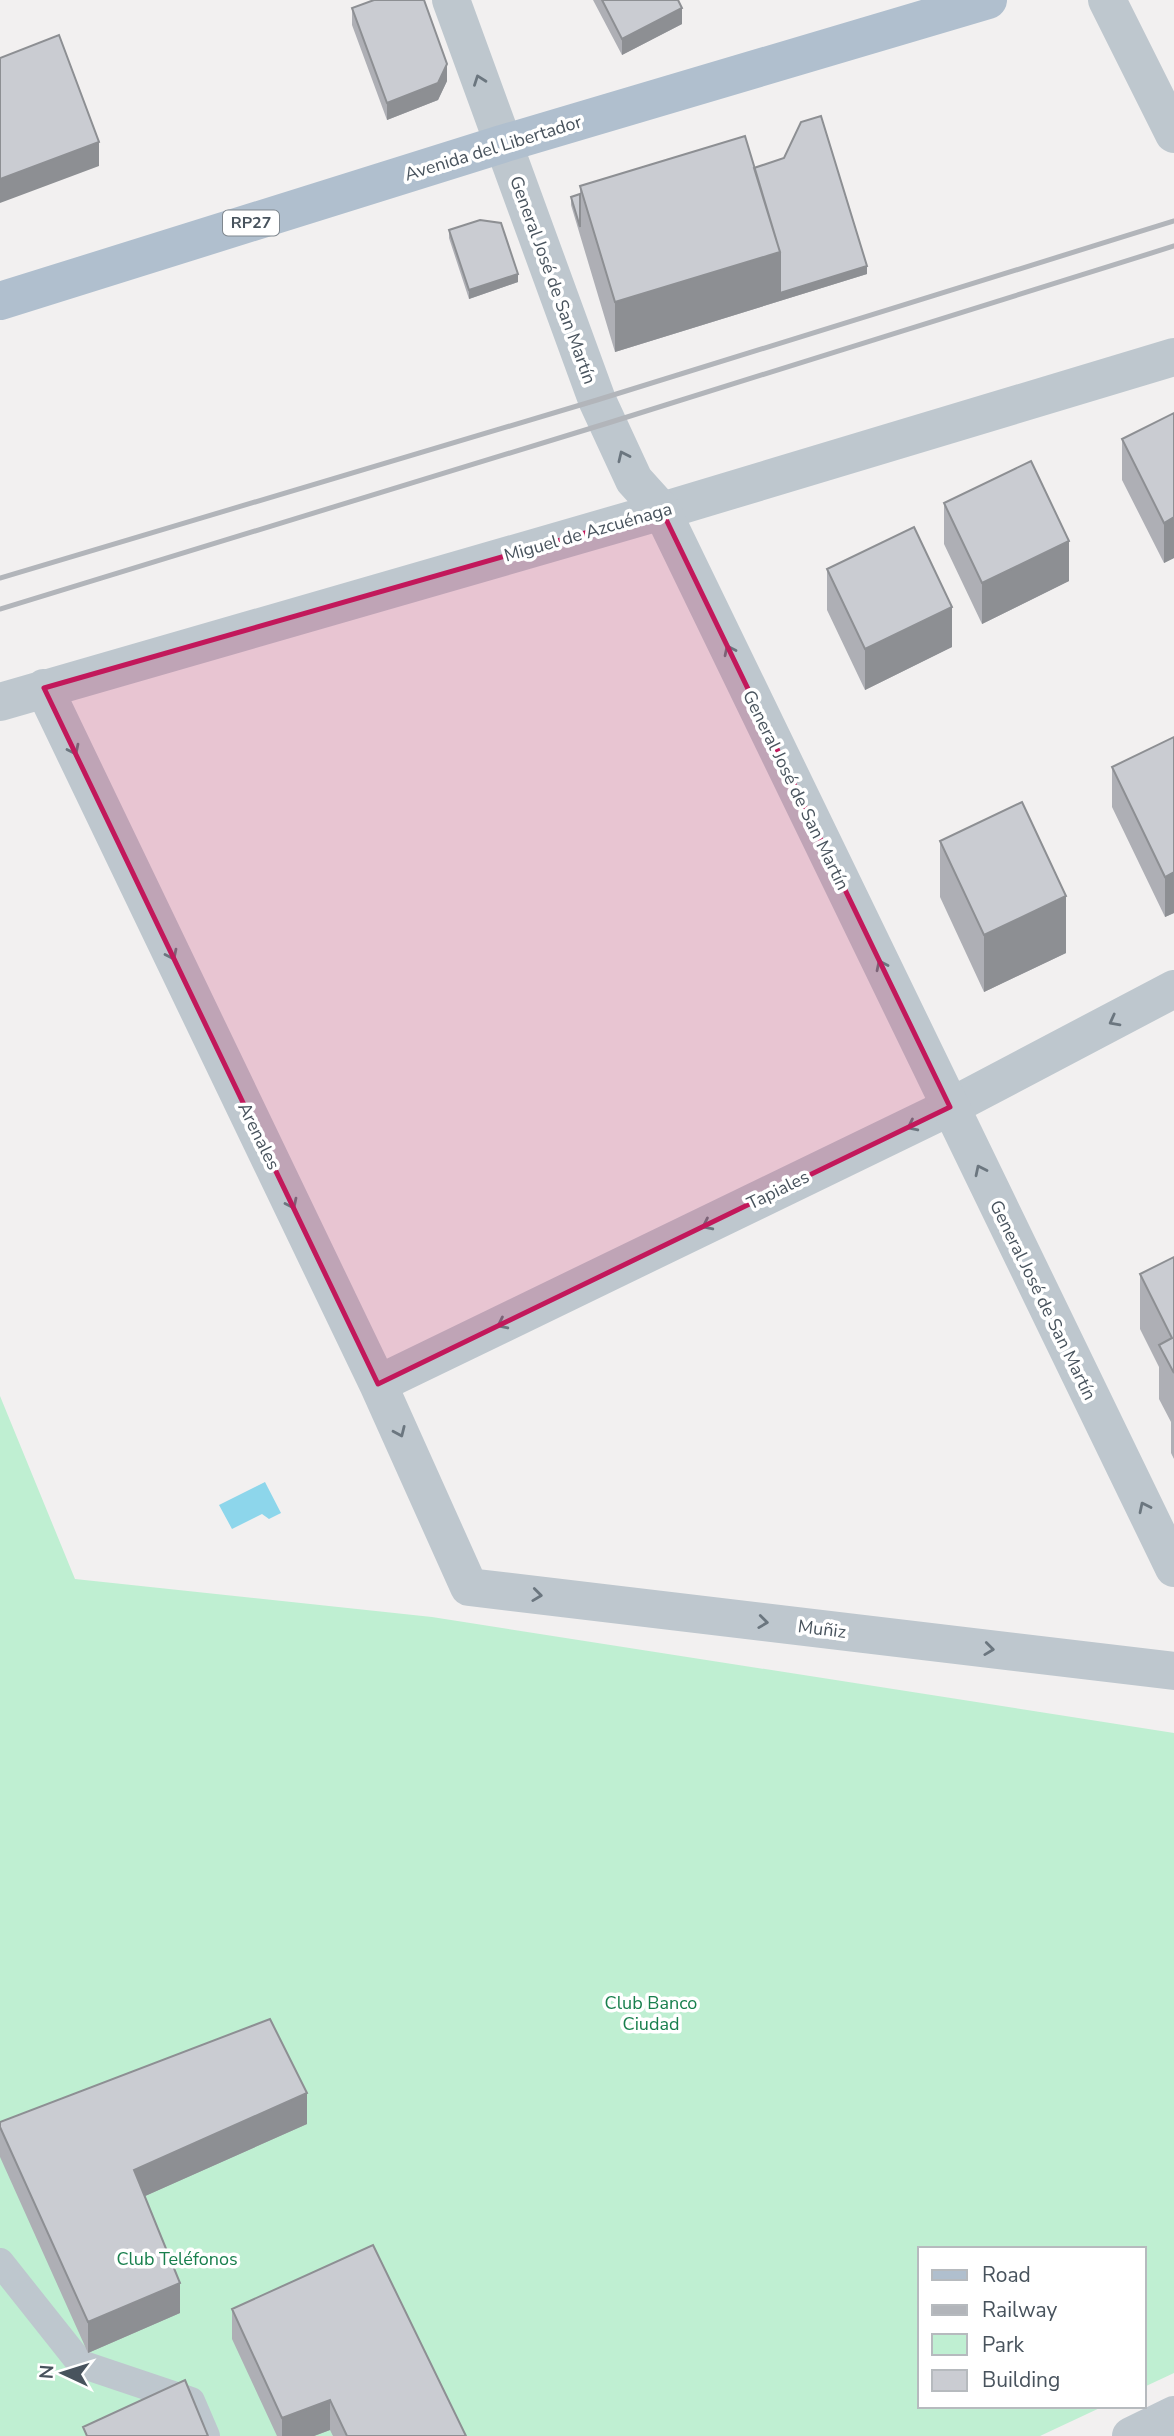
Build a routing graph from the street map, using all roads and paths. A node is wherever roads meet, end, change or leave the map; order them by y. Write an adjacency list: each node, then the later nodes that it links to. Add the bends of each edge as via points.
1 (450, 0): 5 (street, General José de San Martín, one-way to 1)
2 (988, 0): 5 (main road, Avenida del Libertador / RP27)
3 (1107, 0): 4 (street)
4 (1174, 134)
5 (502, 144): 6 (main road, Avenida del Libertador / RP27); 8 (street, General José de San Martín, one-way to 5, via 634,480 597,400)
6 (0, 301)
7 (1174, 356): 8 (street, Miguel de Azcuénaga)
8 (662, 511): 9 (street, Miguel de Azcuénaga); 12 (street, General José de San Martín, one-way to 8)
9 (44, 688): 10 (street, Miguel de Azcuénaga); 13 (street, Arenales, one-way to 13)
10 (0, 702)
11 (1174, 989): 12 (street, Tapiales, one-way to 12)
12 (950, 1107): 13 (street, Tapiales, one-way to 13); 14 (street, General José de San Martín, one-way to 12)
13 (378, 1384): 15 (street, Arenales, one-way to 15)
14 (1174, 1568)
15 (469, 1587): 16 (street, Muñiz, one-way to 16)
16 (1174, 1671)
17 (0, 2262): 19 (street, via 80,2364 191,2401)
18 (1174, 2415): 20 (street)
19 (206, 2436)
20 (1131, 2436)

